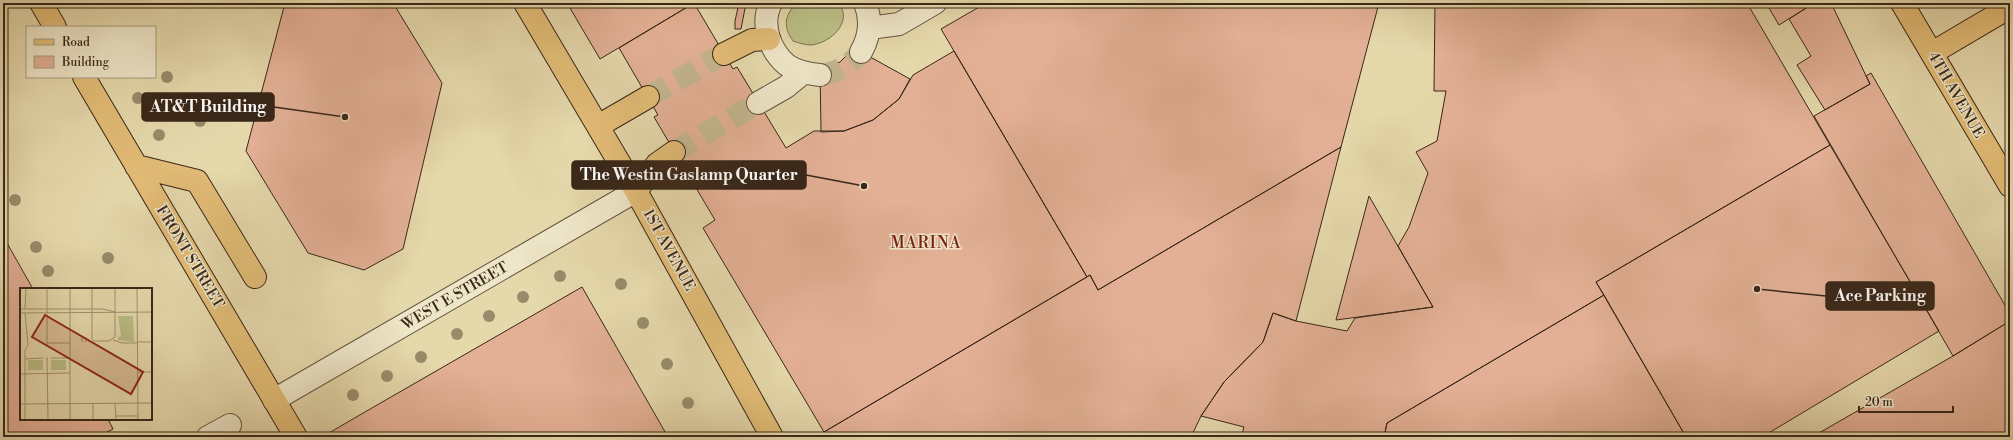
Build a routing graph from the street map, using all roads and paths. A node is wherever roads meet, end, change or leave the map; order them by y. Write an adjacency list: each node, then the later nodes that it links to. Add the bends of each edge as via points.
1 (41, 3): 8 (main road)
2 (525, 3): 17 (main road, 1ST AVENUE)
3 (771, 3): 10 (street, via 766,22)
4 (865, 3): 9 (street, via 869,11)
5 (934, 3): 9 (street, via 899,24)
6 (1902, 3): 12 (main road, 4TH AVENUE)
7 (2010, 7): 12 (main road)
8 (54, 26)
9 (870, 28): 11 (street)
10 (769, 39): 13 (main road, via 752,40); 16 (street, via 776,54 788,66 812,74)
11 (861, 52)
12 (1932, 53): 20 (main road, 4TH AVENUE)
13 (724, 54)
14 (85, 78): 19 (main road, FRONT STREET)
15 (648, 97): 17 (main road)
16 (758, 103)
17 (598, 126): 21 (main road, 1ST AVENUE)
18 (674, 152): 21 (main road, via 657,164)
19 (136, 166): 22 (main road, via 197,181); 23 (main road, FRONT STREET)
20 (2010, 186)
21 (636, 191): 23 (street, WEST E STREET); 25 (main road, 1ST AVENUE)
22 (255, 277)
23 (274, 400): 27 (main road, FRONT STREET)
24 (230, 425): 26 (street)
25 (770, 436)
26 (208, 437)
27 (296, 437)

